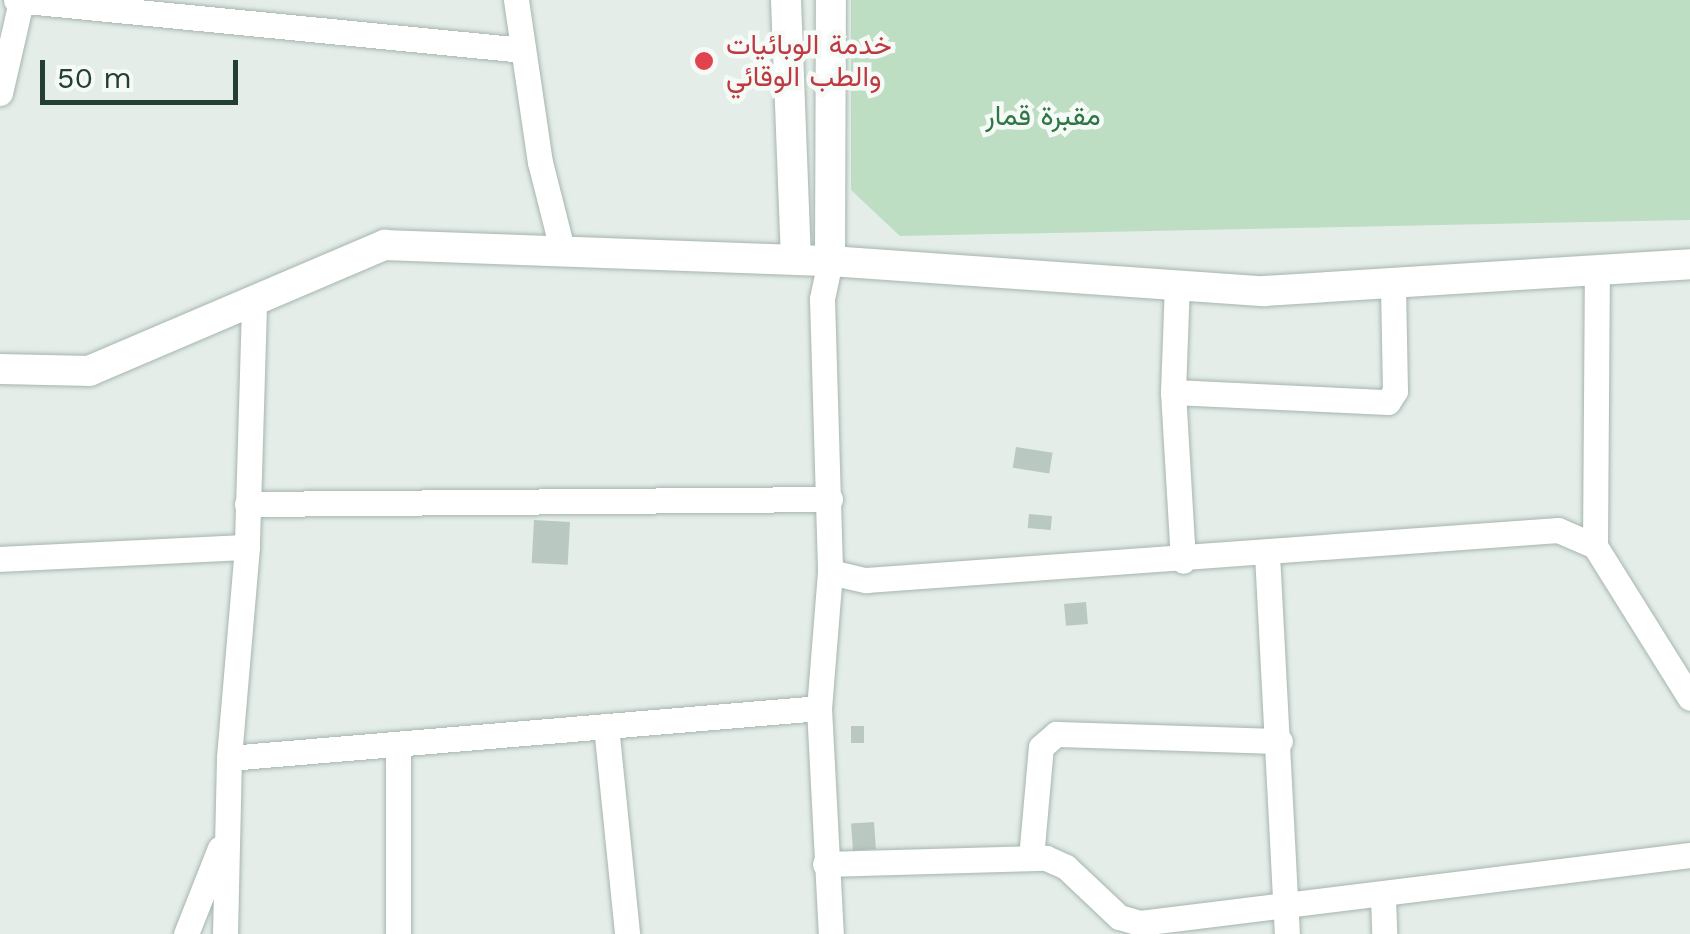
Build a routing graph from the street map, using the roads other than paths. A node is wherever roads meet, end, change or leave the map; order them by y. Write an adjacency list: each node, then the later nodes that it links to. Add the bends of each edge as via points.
1 (18, 0): 5 (street); 6 (street)
2 (516, 0): 5 (street)
3 (786, 0): 8 (street)
4 (831, 0): 9 (street)
5 (522, 50): 7 (street)
6 (0, 93)
7 (562, 249): 8 (street); 15 (street, via 385,246)
8 (796, 260): 9 (street); 14 (street)
9 (830, 261): 12 (street); 14 (street)
10 (1690, 264): 11 (street)
11 (1597, 272): 13 (street); 20 (street)
12 (1176, 283): 13 (street, via 1264,291); 17 (street)
13 (1393, 284): 17 (street, via 1396,391 1388,402)
14 (822, 299): 18 (street)
15 (254, 306): 16 (street, via 89,371); 19 (street)
16 (0, 369)
17 (1173, 392): 24 (street)
18 (830, 499): 19 (street); 25 (street)
19 (247, 504): 21 (street)
20 (1596, 546): 22 (street, via 1558,530 1527,529); 26 (street)
21 (247, 547): 23 (street); 31 (street)
22 (1268, 554): 24 (street); 29 (street)
23 (0, 559)
24 (1183, 562): 25 (street, via 866,580)
25 (830, 572): 27 (street)
26 (1690, 698)
27 (819, 708): 28 (street); 35 (street)
28 (606, 726): 30 (street); 41 (street)
29 (1280, 740): 34 (street, via 1056,734 1041,747); 37 (street)
30 (398, 744): 31 (street); 40 (street)
31 (229, 758): 32 (street)
32 (227, 830): 38 (street); 39 (street)
33 (1690, 855): 36 (street)
34 (1031, 858): 35 (street); 37 (street, via 1058,861 1129,922)
35 (825, 864): 42 (street)
36 (1383, 897): 37 (street); 43 (street)
37 (1286, 922)
38 (186, 934)
39 (225, 934)
40 (398, 934)
41 (626, 934)
42 (831, 934)
43 (1384, 934)

